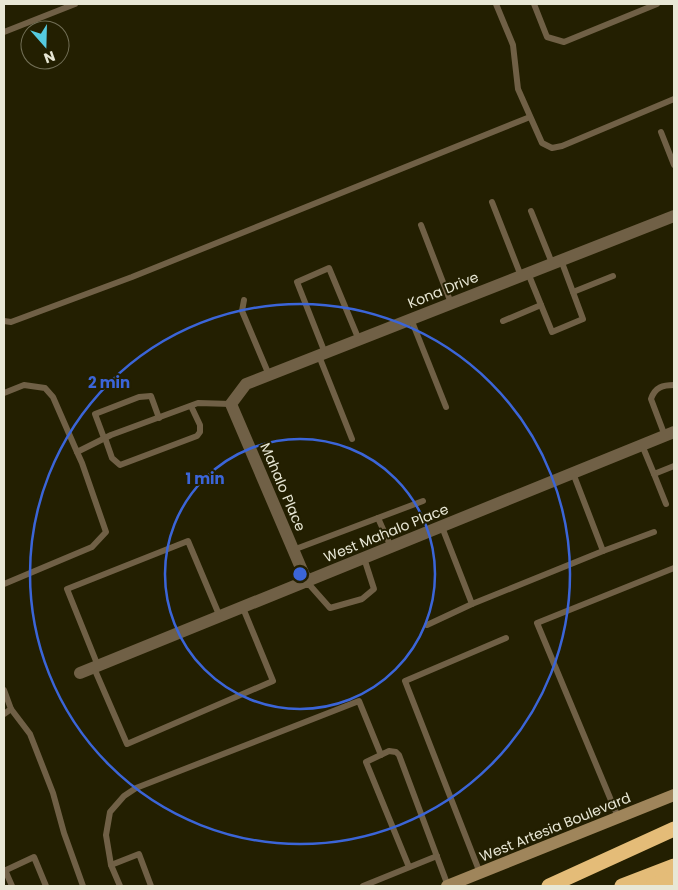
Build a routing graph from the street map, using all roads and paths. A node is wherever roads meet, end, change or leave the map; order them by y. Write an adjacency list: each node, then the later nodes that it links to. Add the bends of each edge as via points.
1 (75, 4): 5 (lane)
2 (496, 4): 7 (lane, via 513,45 518,89)
3 (534, 4): 4 (lane, via 547,37 564,42)
4 (657, 4)
5 (4, 32)
6 (674, 99): 7 (lane, via 552,148 542,143)
7 (530, 118): 22 (lane, via 132,277 11,322)
8 (661, 132): 9 (lane)
9 (674, 165)
10 (492, 202): 15 (lane)
11 (531, 211): 14 (lane)
12 (674, 216): 14 (street, Kona Drive)
13 (421, 225): 19 (lane)
14 (557, 261): 15 (street, Kona Drive); 17 (lane)
15 (524, 274): 19 (street, Kona Drive); 20 (lane)
16 (613, 276): 17 (lane)
17 (573, 292): 20 (lane, via 583,319 552,332)
18 (244, 300): 26 (lane, via 242,311)
19 (451, 303): 21 (street, Kona Drive)
20 (541, 305): 23 (lane)
21 (411, 319): 24 (street, Kona Drive); 31 (lane)
22 (4, 321)
23 (504, 321)
24 (359, 340): 25 (street, Kona Drive); 25 (lane, via 329,268 297,282)
25 (322, 355): 26 (street, Kona Drive); 35 (lane)
26 (269, 375): 29 (street, Kona Drive, via 246,384)
27 (674, 385): 33 (lane, via 660,386 651,399)
28 (4, 394): 37 (lane, via 24,386 45,388 53,397)
29 (231, 404): 30 (lane, via 216,402); 47 (street, Mahalo Place)
30 (191, 406): 32 (lane); 34 (lane, via 200,425 197,436 120,465 112,458)
31 (446, 407)
32 (159, 418): 34 (lane); 34 (lane, via 151,396 139,397 95,414)
33 (670, 434): 36 (street, West Mahalo Place)
34 (105, 438): 37 (lane)
35 (352, 439)
36 (642, 445): 39 (street, West Mahalo Place); 40 (lane)
37 (77, 452): 52 (lane, via 106,532 92,546)
38 (674, 466): 40 (lane)
39 (573, 473): 44 (street, West Mahalo Place); 48 (lane)
40 (654, 474): 42 (lane)
41 (423, 501): 43 (lane)
42 (666, 504)
43 (378, 518): 46 (lane); 47 (lane)
44 (442, 527): 46 (street, West Mahalo Place); 53 (lane)
45 (654, 532): 48 (lane)
46 (391, 547): 49 (street, West Mahalo Place)
47 (293, 550): 51 (street, Mahalo Place)
48 (603, 551): 53 (lane)
49 (364, 558): 51 (street, West Mahalo Place); 51 (lane, via 374,589 362,599 330,608)
50 (674, 568): 65 (lane, via 538,623)
51 (306, 582): 54 (street, West Mahalo Place)
52 (4, 584)
53 (472, 604): 56 (lane)
54 (243, 608): 55 (street, West Mahalo Place); 58 (lane, via 273,681 126,744)
55 (220, 617): 58 (street, West Mahalo Place); 58 (lane, via 188,540 67,589)
56 (427, 625)
57 (506, 638): 72 (lane, via 405,681)
58 (96, 667): 59 (street, West Mahalo Place)
59 (80, 673)
60 (4, 690): 61 (lane)
61 (11, 709): 62 (lane); 76 (lane, via 30,734)
62 (4, 714)
63 (380, 755): 67 (lane, via 389,751 400,755); 68 (lane, via 359,701 136,788 110,812 106,835); 70 (lane, via 366,762)
64 (674, 795): 65 (main road, West Artesia Boulevard)
65 (618, 817): 72 (main road, West Artesia Boulevard)
66 (674, 829): 81 (highway)
67 (437, 856): 70 (lane); 80 (lane)
68 (111, 865): 77 (lane); 78 (lane, via 139,854)
69 (674, 866): 82 (highway)
70 (409, 867): 79 (lane)
71 (4, 870): 74 (lane); 75 (lane, via 34,857)
72 (480, 873): 80 (main road, West Artesia Boulevard)
73 (674, 878): 83 (highway)
74 (12, 886)
75 (46, 886)
76 (83, 886)
77 (120, 886)
78 (151, 886)
79 (363, 886)
80 (448, 886)
81 (549, 886)
82 (622, 886)
83 (652, 886)

